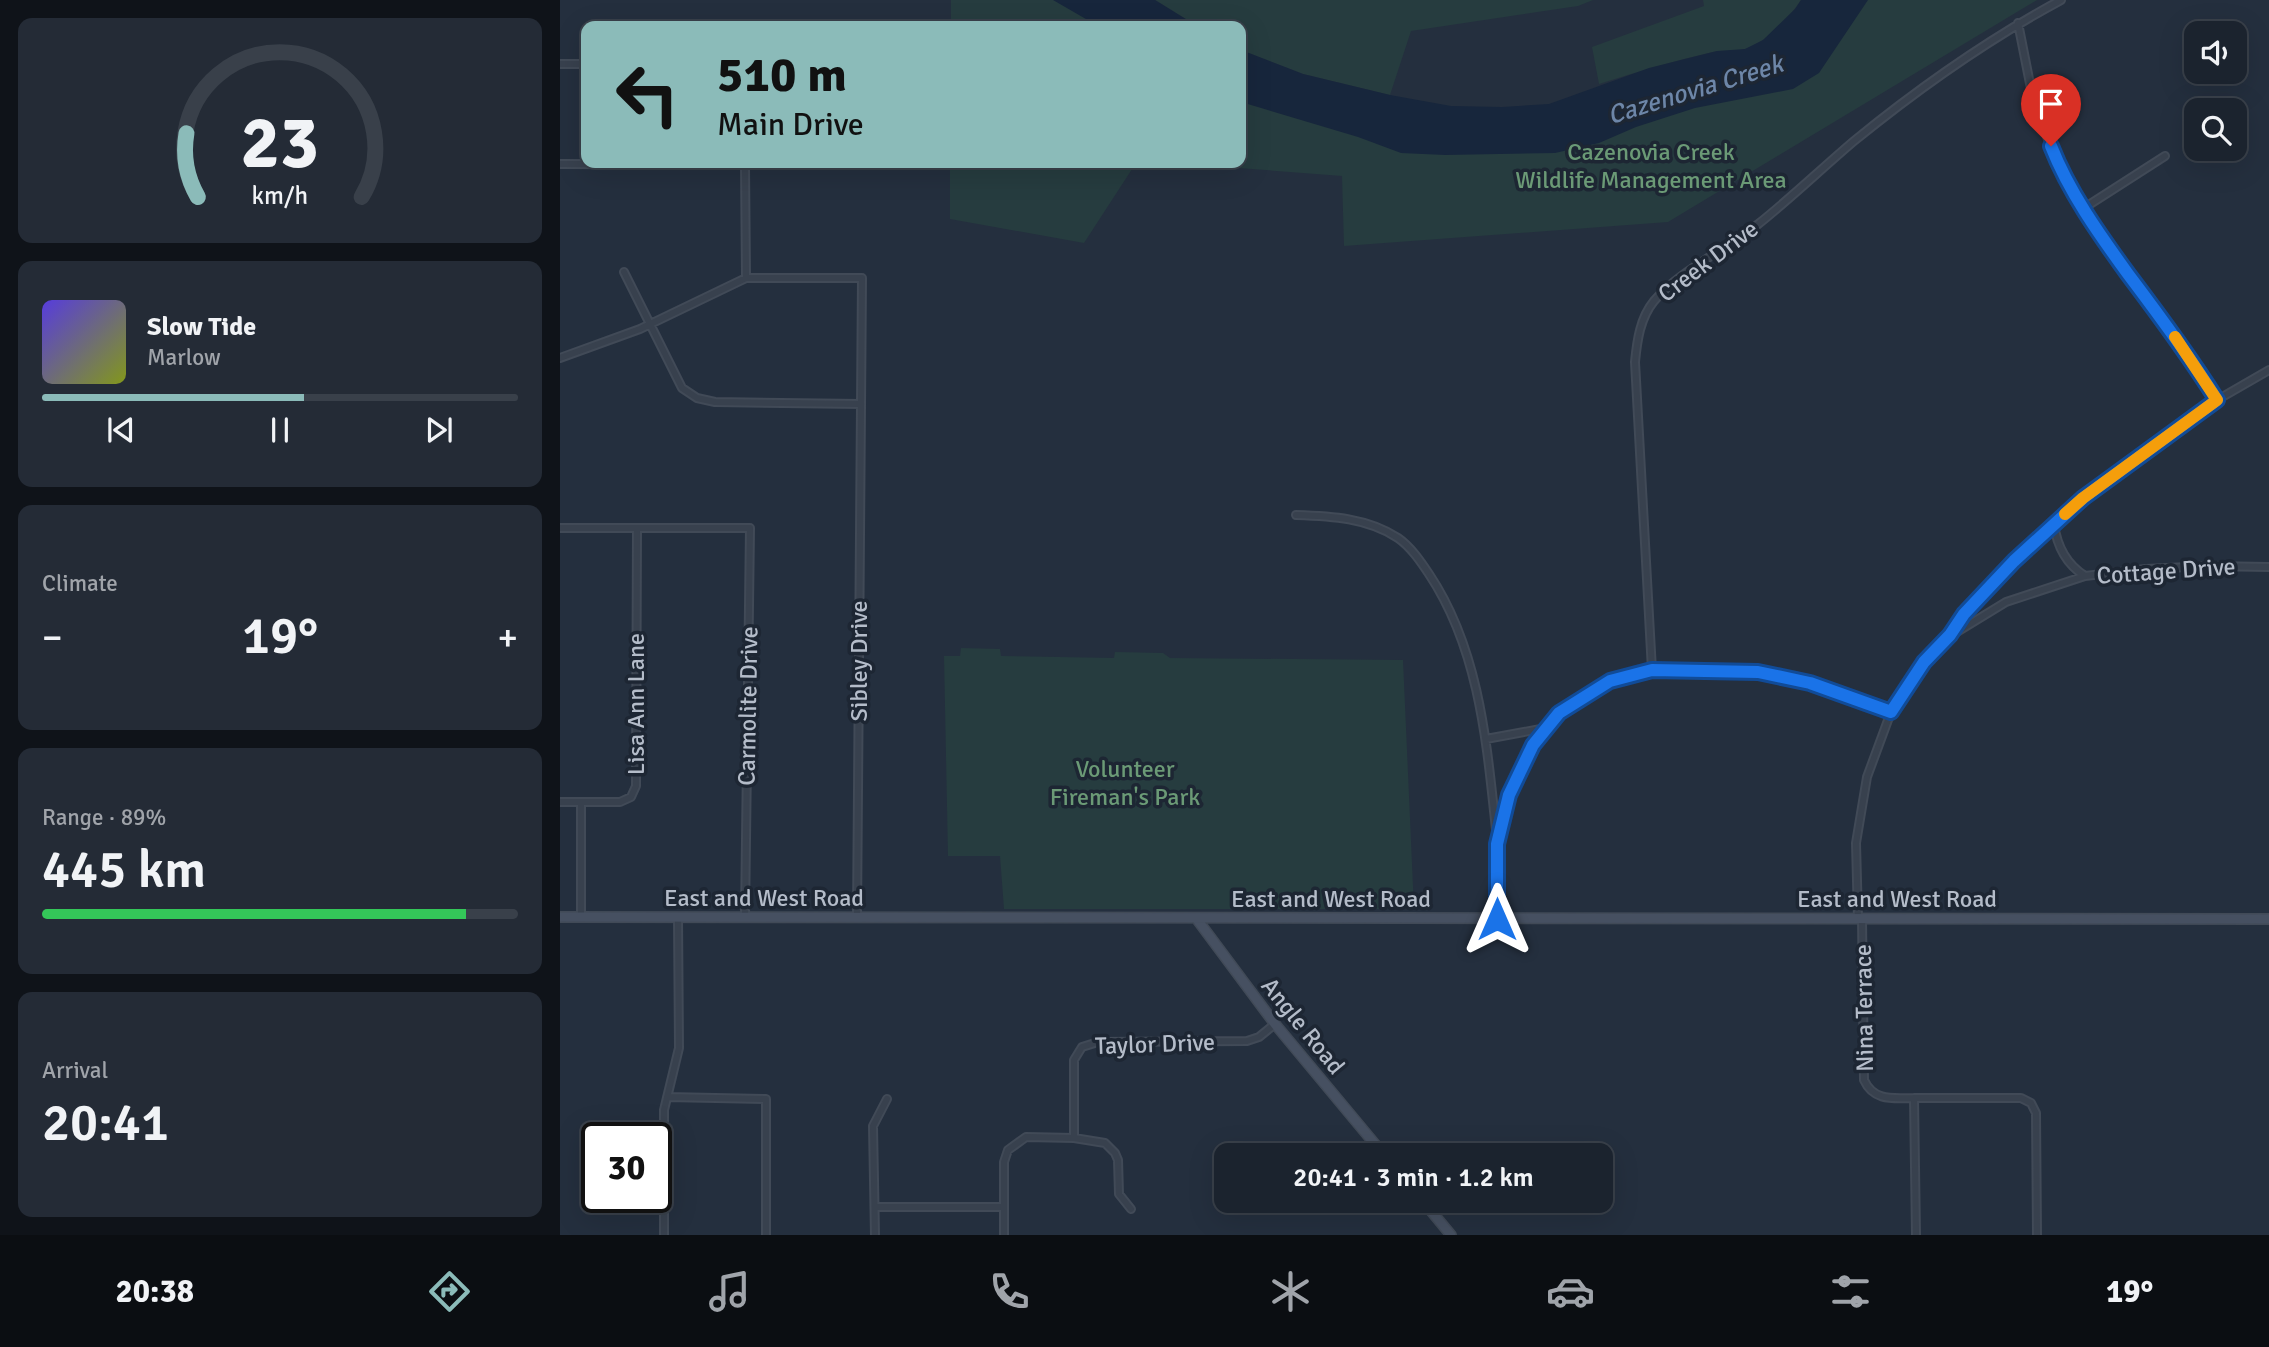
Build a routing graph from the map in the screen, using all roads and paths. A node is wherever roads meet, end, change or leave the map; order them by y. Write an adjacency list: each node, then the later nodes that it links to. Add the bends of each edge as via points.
1 (2061, 0): 2 (street, Creek Drive)
2 (2018, 23): 9 (street, via 2034,104 2059,167); 24 (street, Creek Drive, via 1938,75 1757,225 1667,286 1651,305 1638,335 1635,362)
3 (560, 64): 4 (street)
4 (581, 64)
5 (2165, 156): 9 (street)
6 (560, 164): 7 (street)
7 (581, 164)
8 (745, 168): 11 (street)
9 (2084, 208): 15 (street)
10 (624, 272): 12 (street)
11 (746, 278): 12 (street); 16 (street, Sibley Drive, via 862,278)
12 (651, 324): 13 (street); 16 (street, via 682,388 697,398)
13 (560, 358)
14 (2269, 370): 15 (street)
15 (2217, 400): 18 (street)
16 (861, 404): 35 (street, Sibley Drive)
17 (1296, 515): 27 (street, via 1363,522 1399,538 1418,557 1445,597 1467,654)
18 (2054, 524): 22 (street, via 2063,553); 23 (street, via 1964,614)
19 (560, 528): 20 (street)
20 (637, 528): 29 (street, Lisa Ann Lane, via 636,786 631,797 620,802); 34 (street, Carmolite Drive, via 750,528)
21 (2269, 567): 22 (street, Cottage Drive, via 2146,569)
22 (2085, 576): 23 (street, Cottage Drive, via 2007,602)
23 (1950, 635): 25 (street, Nina Terrace, via 1924,662)
24 (1652, 670): 25 (street, via 1758,672 1810,683); 26 (street, via 1610,681 1559,713)
25 (1891, 712): 38 (street, Nina Terrace, via 1867,777 1856,843)
26 (1546, 728): 27 (street); 30 (street, via 1509,795)
27 (1486, 739): 30 (street)
28 (560, 802): 29 (street, Lisa Ann Lane)
29 (581, 802): 32 (street)
30 (1497, 844): 37 (street)
31 (560, 917): 32 (street, East and West Road)
32 (581, 917): 33 (street, East and West Road)
33 (678, 917): 34 (street, East and West Road); 41 (street, via 679,1048)
34 (745, 917): 35 (street, East and West Road)
35 (858, 918): 36 (street, East and West Road)
36 (1196, 918): 37 (street, East and West Road); 40 (street, Angle Road)
37 (1497, 919): 38 (street, East and West Road)
38 (1860, 919): 39 (street, East and West Road); 42 (street, Nina Terrace, via 1864,1080 1877,1096)
39 (2269, 919)
40 (1275, 1024): 44 (street, Taylor Drive, via 1247,1041 1098,1042 1082,1047 1074,1060); 45 (street, Angle Road)
41 (667, 1097): 50 (street); 51 (street, via 766,1099)
42 (1914, 1098): 55 (street); 56 (street, Nina Terrace, via 2021,1098 2031,1103 2036,1113)
43 (887, 1099): 46 (street, via 873,1126)
44 (1074, 1138): 47 (street, via 1026,1137 1008,1150); 48 (street, via 1099,1140 1115,1153 1119,1195)
45 (1374, 1143)
46 (875, 1207): 47 (street); 52 (street)
47 (1004, 1207): 53 (street)
48 (1131, 1209)
49 (1433, 1213): 54 (street)
50 (664, 1235)
51 (766, 1235)
52 (875, 1235)
53 (1004, 1235)
54 (1451, 1235)
55 (1916, 1235)
56 (2037, 1235)

